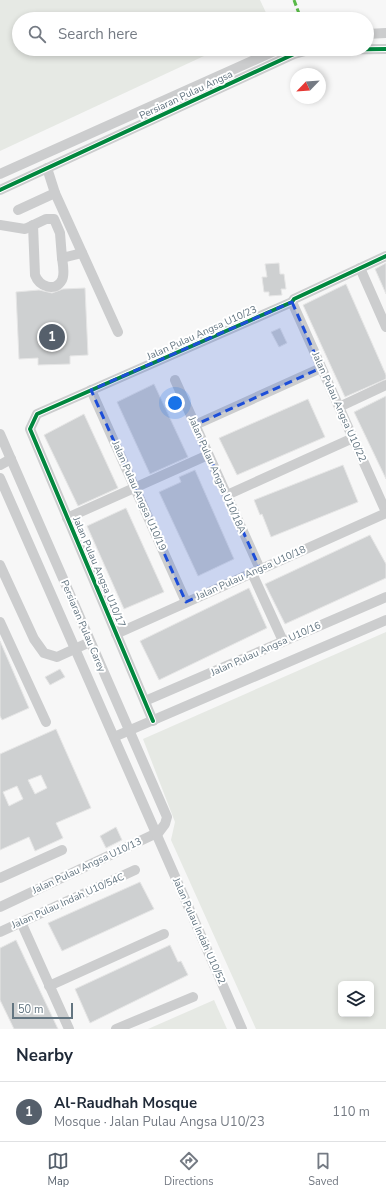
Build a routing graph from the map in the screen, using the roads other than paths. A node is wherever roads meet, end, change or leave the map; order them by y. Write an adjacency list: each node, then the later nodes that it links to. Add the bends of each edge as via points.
1 (386, 33): 2 (street)
2 (374, 34)
3 (374, 49): 4 (street, Persiaran Pulau Angsa)
4 (386, 49)
5 (263, 56): 8 (street, Persiaran Pulau Angsa)
6 (290, 56): 7 (street, Persiaran Pulau Angsa)
7 (46, 168): 9 (street, Persiaran Pulau Angsa); 10 (street)
8 (0, 174)
9 (0, 190)
10 (55, 193): 11 (street); 14 (street)
11 (18, 210)
12 (0, 225): 13 (street, via 20,229)
13 (33, 226): 16 (street, via 46,219 54,219 60,232); 16 (street, via 35,275 38,282 45,287 56,286 62,281)
14 (82, 253): 16 (street); 20 (street)
15 (386, 256): 17 (street, Jalan Pulau Angsa U10/23)
16 (62, 258)
17 (360, 268): 18 (street, Jalan Pulau Angsa U10/23); 19 (street)
18 (292, 302): 21 (street, Jalan Pulau Angsa U10/22); 24 (street, Jalan Pulau Angsa U10/23)
19 (386, 327)
20 (118, 332)
21 (322, 368): 25 (street, Jalan Pulau Angsa U10/22); 26 (street)
22 (175, 380): 26 (street, Jalan Pulau Angsa U10/18A)
23 (386, 385): 25 (street)
24 (91, 390): 27 (street, Jalan Pulau Angsa U10/23, via 37,414); 34 (street, Jalan Pulau Angsa U10/19)
25 (339, 407): 29 (street, Jalan Pulau Angsa U10/22)
26 (195, 425): 30 (street, Jalan Pulau Angsa U10/18A)
27 (30, 429): 37 (street, Jalan Pulau Angsa U10/17)
28 (0, 434): 31 (street, Persiaran Pulau Carey)
29 (353, 438): 35 (street); 36 (street, Jalan Pulau Angsa U10/22)
30 (208, 454): 34 (street); 35 (street, Jalan Pulau Angsa U10/18A)
31 (12, 459): 32 (street); 47 (street, Persiaran Pulau Carey)
32 (0, 465)
33 (0, 478): 48 (street, Persiaran Pulau Carey)
34 (135, 488): 37 (street); 42 (street, Jalan Pulau Angsa U10/19)
35 (227, 495): 39 (street, Jalan Pulau Angsa U10/18A)
36 (386, 512): 39 (street, Jalan Pulau Angsa U10/18)
37 (67, 518): 45 (street, Jalan Pulau Angsa U10/17)
38 (0, 565): 40 (street)
39 (256, 571): 42 (street, Jalan Pulau Angsa U10/18); 46 (street, Jalan Pulau Angsa U10/18A)
40 (5, 588): 48 (street, via 44,653 57,656)
41 (386, 597): 46 (street, Jalan Pulau Angsa U10/16)
42 (186, 602): 45 (street, Jalan Pulau Angsa U10/18)
43 (386, 620): 50 (street)
44 (0, 622): 51 (street)
45 (116, 634): 49 (street, Jalan Pulau Angsa U10/17)
46 (283, 641): 49 (street, Jalan Pulau Angsa U10/16)
47 (90, 642): 48 (street); 52 (street, Persiaran Pulau Carey)
48 (75, 648): 53 (street, Persiaran Pulau Carey)
49 (145, 702): 50 (street, Jalan Pulau Angsa U10/17)
50 (153, 721): 52 (street)
51 (46, 722)
52 (128, 732): 53 (street); 54 (street, Persiaran Pulau Carey, via 166,817 165,824)
53 (114, 737): 54 (street, Persiaran Pulau Carey)
54 (156, 833): 58 (street, Jalan Pulau Angsa U10/13); 66 (street, Jalan Pulau Indah U10/52)
55 (62, 850): 57 (street)
56 (135, 870): 59 (street, Jalan Pulau Indah U10/54C)
57 (0, 878)
58 (0, 907)
59 (21, 922): 60 (street, Jalan Pulau Indah U10/54C); 62 (street)
60 (0, 932)
61 (164, 934): 62 (street)
62 (49, 986): 64 (street)
63 (192, 997): 65 (street)
64 (68, 1029)
65 (116, 1029)
66 (242, 1029)

